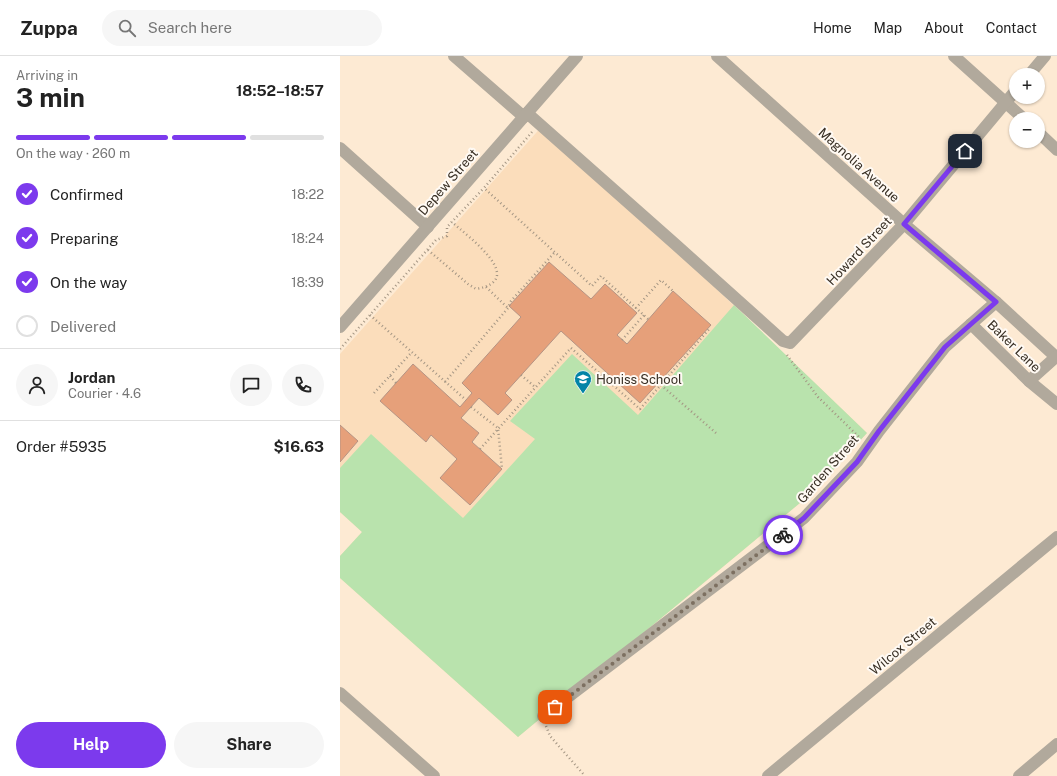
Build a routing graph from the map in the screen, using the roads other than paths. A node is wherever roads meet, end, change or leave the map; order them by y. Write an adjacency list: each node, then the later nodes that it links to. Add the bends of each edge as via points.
1 (454, 56): 10 (street)
2 (577, 56): 10 (street, Depew Street)
3 (717, 56): 14 (street, Magnolia Avenue)
4 (954, 56): 8 (street)
5 (1046, 56): 6 (street)
6 (1035, 68)
7 (1009, 98): 8 (street, Howard Street)
8 (1006, 102): 9 (street); 14 (street, Howard Street)
9 (1017, 112)
10 (525, 115): 14 (street, Howard Street, via 783,341 790,343 798,337); 15 (street, Depew Street)
11 (1045, 139): 13 (street)
12 (340, 148): 15 (street)
13 (1057, 150)
14 (904, 224): 16 (street, Magnolia Avenue)
15 (428, 227): 18 (street, Depew Street)
16 (996, 302): 17 (street, Garden Street); 19 (street, Magnolia Avenue)
17 (971, 324): 20 (street, Baker Lane); 24 (street, Garden Street, via 945,347 857,462 804,518)
18 (340, 327)
19 (1056, 356): 20 (street)
20 (1029, 381): 21 (street, Baker Lane)
21 (1057, 404)
22 (1057, 537): 27 (street, Wilcox Street)
23 (340, 693): 26 (street)
24 (543, 716)
25 (1057, 744): 28 (street)
26 (434, 776)
27 (768, 776)
28 (1019, 776)

